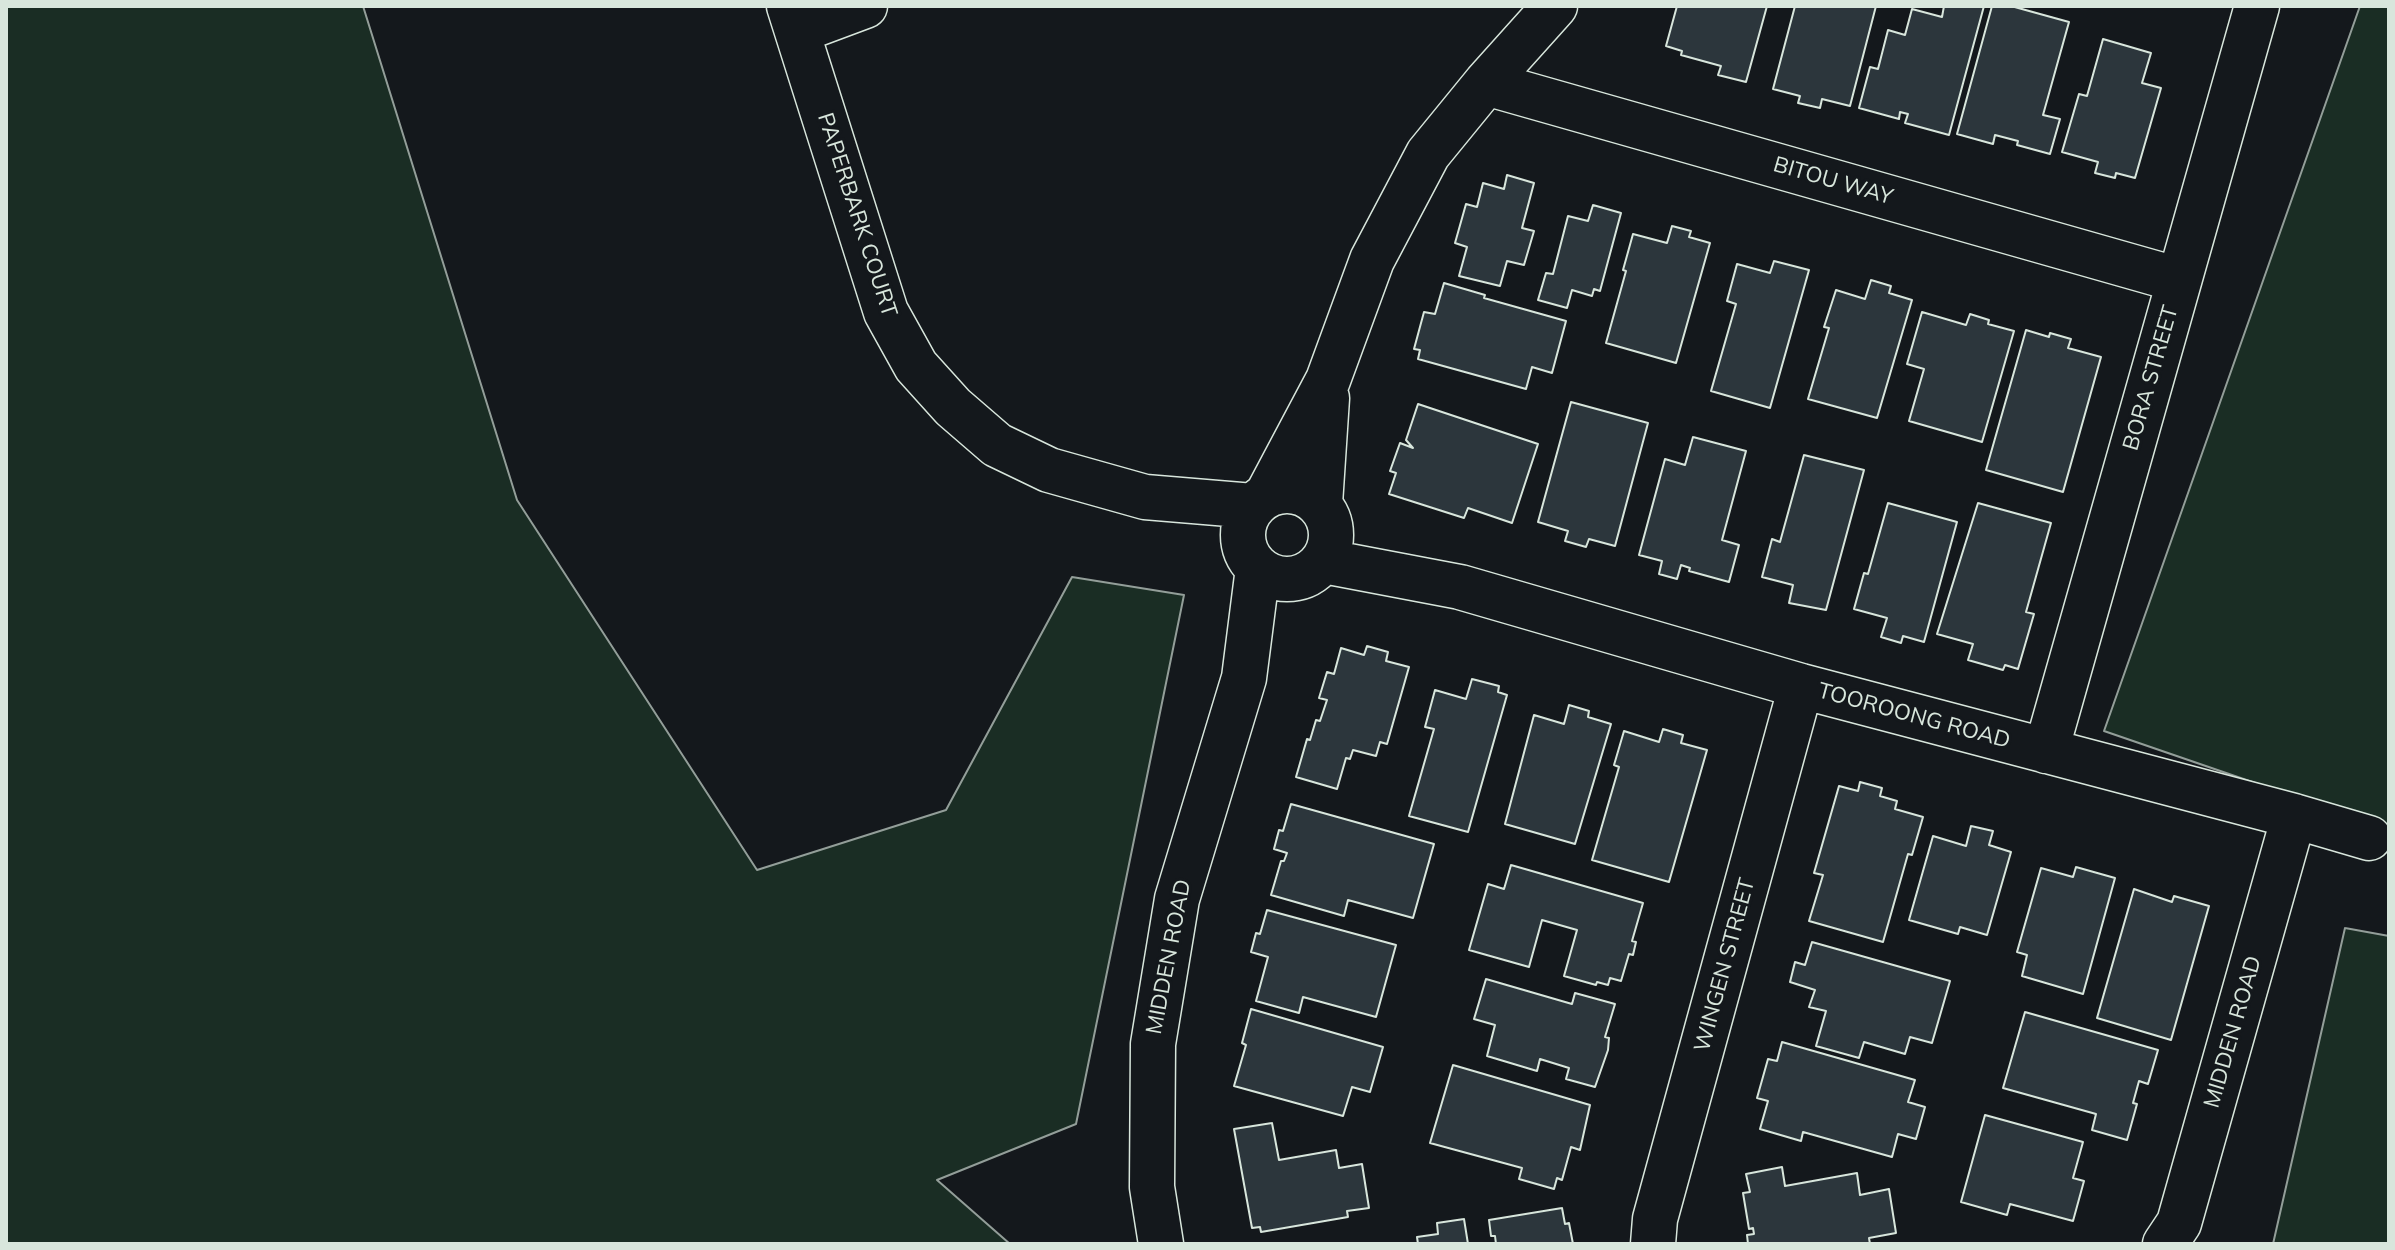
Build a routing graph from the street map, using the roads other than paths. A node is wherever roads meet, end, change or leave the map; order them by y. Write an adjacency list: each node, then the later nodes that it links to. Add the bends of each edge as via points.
1 (865, 6): 4 (street, PAPERBARK COURT)
2 (1555, 6): 5 (street)
3 (2257, 6): 6 (street, BORA STREET)
4 (793, 19): 8 (street, PAPERBARK COURT, via 886,312 916,366 997,445 1049,470)
5 (1486, 83): 6 (street, BITOU WAY); 7 (street, via 1421,167 1372,260)
6 (2179, 280): 14 (street, BORA STREET)
7 (1328, 380): 9 (street); 10 (street)
8 (1145, 497): 9 (street, PAPERBARK COURT); 11 (street, PAPERBARK COURT)
9 (1260, 501): 10 (street, via 1284,491 1301,493); 11 (street, via 1245,522 1243,538)
10 (1320, 541): 11 (street, via 1291,580 1272,577); 12 (street, MIDDEN ROAD); 13 (street, TOOROONG ROAD)
11 (1253, 561): 12 (street, MIDDEN ROAD)
12 (1244, 678): 17 (street, MIDDEN ROAD, via 1177,899 1153,1044 1152,1187)
13 (1801, 686): 14 (street, TOOROONG ROAD); 18 (street, WINGEN STREET, via 1655,1219)
14 (2046, 751): 15 (street, TOOROONG ROAD)
15 (2294, 816): 16 (street, TOOROONG ROAD); 19 (street, MIDDEN ROAD, via 2179,1223)
16 (2369, 838)
17 (1161, 1244)
18 (1653, 1244)
19 (2165, 1244)

